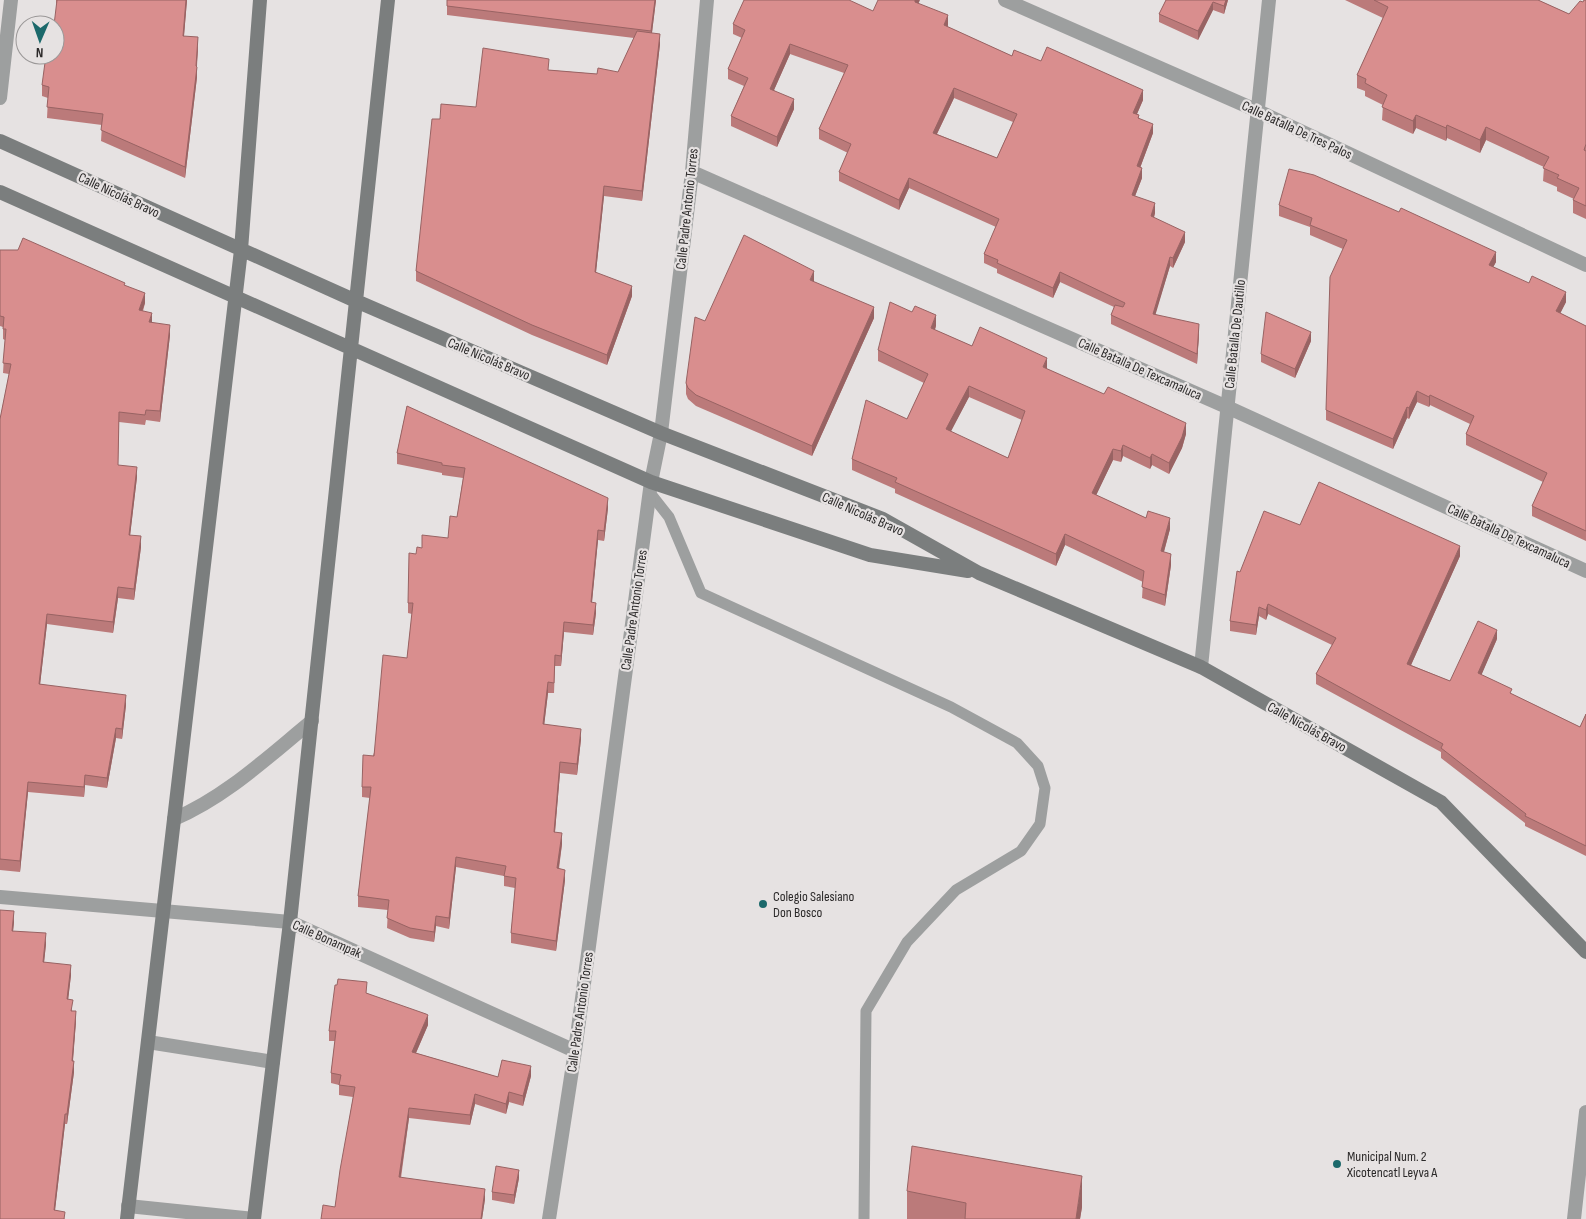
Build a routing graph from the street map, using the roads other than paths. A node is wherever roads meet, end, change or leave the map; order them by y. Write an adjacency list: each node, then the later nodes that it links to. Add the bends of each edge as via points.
1 (11, 0): 7 (street)
2 (260, 0): 12 (main road)
3 (388, 0): 15 (main road)
4 (707, 0): 10 (street, Calle Padre Antonio Torres)
5 (1005, 0): 8 (street, Calle Batalla De Tres Palos)
6 (1270, 0): 8 (street, Calle Batalla De Dautillo)
7 (0, 98)
8 (1258, 112): 13 (street, Calle Batalla De Tres Palos); 17 (street, Calle Batalla De Dautillo)
9 (0, 141): 12 (main road, Calle Nicolás Bravo)
10 (692, 172): 17 (street, Calle Batalla De Texcamaluca); 18 (street, Calle Padre Antonio Torres)
11 (0, 192): 14 (main road, Calle Nicolás Bravo)
12 (241, 250): 14 (main road); 15 (main road, Calle Nicolás Bravo)
13 (1586, 265)
14 (236, 298): 16 (main road, Calle Nicolás Bravo); 24 (main road)
15 (356, 301): 16 (main road); 18 (main road, Calle Nicolás Bravo)
16 (351, 348): 19 (main road, Calle Nicolás Bravo); 23 (main road)
17 (1228, 407): 20 (street, Calle Batalla De Texcamaluca); 22 (street, Calle Batalla De Dautillo)
18 (661, 433): 19 (street, Calle Padre Antonio Torres); 21 (main road, Calle Nicolás Bravo, via 883,519)
19 (650, 488): 21 (main road, Calle Nicolás Bravo, via 870,555); 30 (street, Calle Padre Antonio Torres); 36 (lane, via 669,517 701,593 951,707 1017,742 1038,766 1044,788 1040,824 1021,851 956,890 907,942 866,1011)
20 (1586, 571)
21 (979, 573): 22 (main road, Calle Nicolás Bravo)
22 (1201, 667): 28 (main road, Calle Nicolás Bravo, via 1442,802)
23 (312, 721): 24 (street, via 196,810); 27 (main road)
24 (174, 818): 26 (main road)
25 (0, 897): 26 (street, Calle Bonampak)
26 (163, 911): 27 (street, Calle Bonampak); 29 (main road)
27 (290, 922): 30 (street, Calle Bonampak); 31 (main road)
28 (1586, 952)
29 (148, 1042): 31 (street); 33 (main road)
30 (575, 1051): 35 (street, Calle Padre Antonio Torres)
31 (273, 1062): 34 (main road)
32 (1586, 1112): 37 (street)
33 (127, 1212): 34 (street)
34 (254, 1219)
35 (549, 1219)
36 (864, 1219)
37 (1574, 1219)

